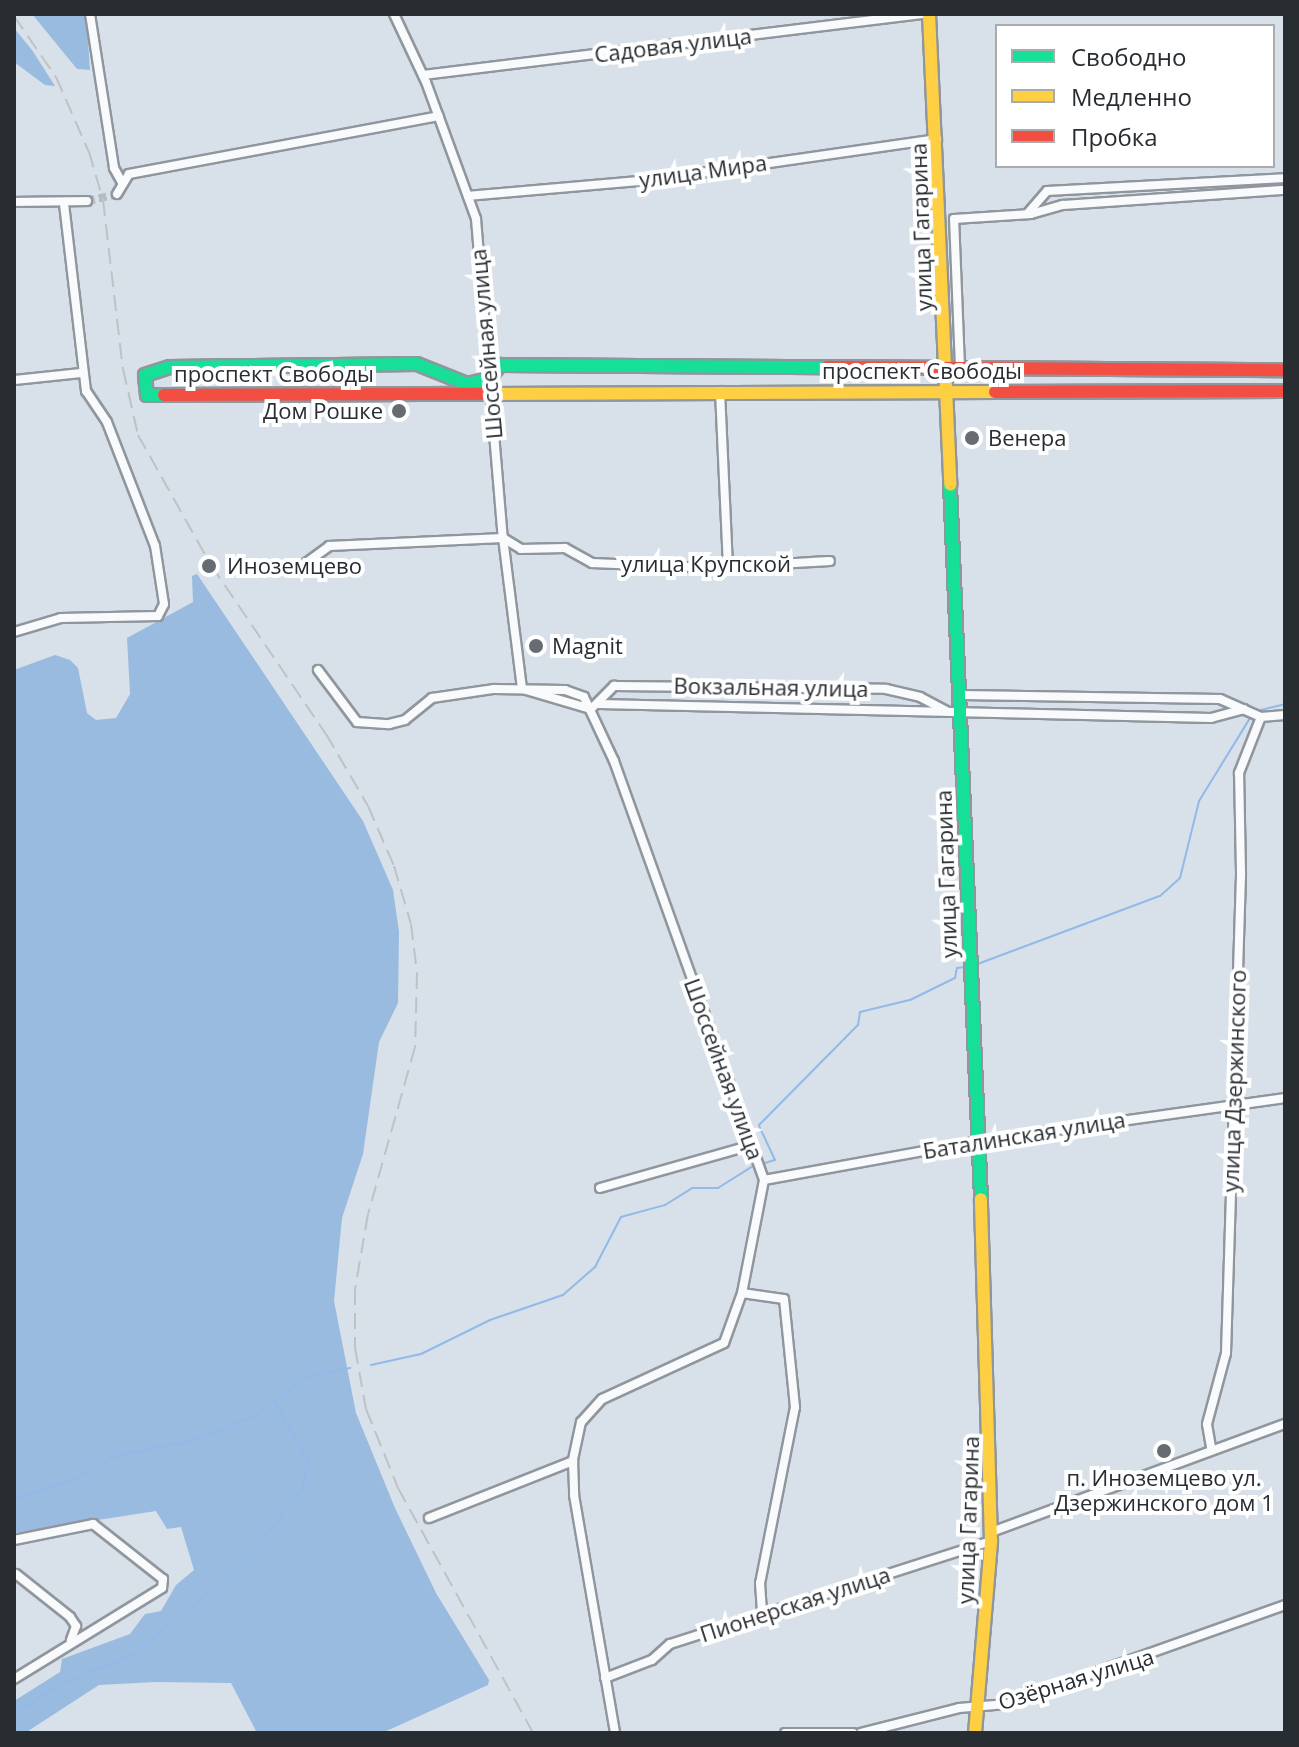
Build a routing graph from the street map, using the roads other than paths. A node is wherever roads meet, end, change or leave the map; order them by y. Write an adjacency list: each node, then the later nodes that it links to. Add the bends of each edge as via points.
1 (90, 14): 9 (street, via 114,168)
2 (394, 14): 5 (street, Шоссейная улица)
3 (922, 14): 5 (street, Садовая улица)
4 (929, 14): 7 (street, улица Гагарина)
5 (423, 75): 6 (street, Шоссейная улица)
6 (439, 116): 9 (street, via 129,174); 12 (street, Шоссейная улица)
7 (937, 139): 12 (street, улица Мира, via 652,180); 17 (street, улица Гагарина)
8 (1285, 178): 16 (street, via 1047,191)
9 (123, 184): 11 (street)
10 (1285, 190): 16 (street, via 1063,205)
11 (117, 194)
12 (468, 196): 22 (street, Шоссейная улица, via 476,219)
13 (87, 201): 15 (street)
14 (14, 202): 15 (street)
15 (64, 205): 20 (street)
16 (1027, 214): 18 (street, via 954,219)
17 (946, 367): 18 (street, проспект Свободы); 22 (street, проспект Свободы, via 500,365); 24 (street, улица Гагарина)
18 (960, 367): 19 (street, проспект Свободы)
19 (1285, 370)
20 (82, 373): 21 (street); 30 (street, via 155,546 164,604 158,616 61,618)
21 (14, 380)
22 (490, 385): 22 (street, проспект Свободы, via 467,384 417,364 170,367 145,375 147,395); 23 (street, проспект Свободы); 26 (street, Шоссейная улица)
23 (720, 391): 24 (street, проспект Свободы); 29 (street)
24 (948, 391): 25 (street, проспект Свободы); 33 (street, улица Гагарина)
25 (1285, 391)
26 (503, 538): 28 (street, улица Крупской, via 329,546); 29 (street, улица Крупской, via 521,549 565,548 592,563); 32 (street, Шоссейная улица)
27 (830, 561): 29 (street, улица Крупской)
28 (306, 563)
29 (728, 567)
30 (14, 632)
31 (318, 670): 32 (street, Вокзальная улица, via 357,722 405,720 432,698)
32 (522, 688): 34 (street, Вокзальная улица, via 575,693)
33 (962, 695): 35 (street, via 1220,699); 36 (street, улица Гагарина)
34 (595, 707): 37 (street, Вокзальная улица); 37 (street, Вокзальная улица, via 614,686 886,689 920,697); 43 (street, Шоссейная улица)
35 (1244, 709): 36 (street, Вокзальная улица, via 1211,718); 39 (street)
36 (962, 710): 37 (street, Вокзальная улица); 42 (street, улица Гагарина)
37 (947, 712)
38 (1285, 715): 39 (street)
39 (1261, 717): 41 (street, улица Дзержинского, via 1239,773 1241,873)
40 (1285, 1098): 41 (street, Баталинская улица)
41 (1231, 1104): 42 (street, Баталинская улица); 48 (street, улица Дзержинского, via 1226,1353 1207,1424)
42 (979, 1141): 44 (street, Баталинская улица); 51 (street, улица Гагарина)
43 (752, 1145): 44 (street, Шоссейная улица); 45 (street)
44 (764, 1180): 46 (street, Шоссейная улица)
45 (600, 1188)
46 (742, 1293): 49 (street, Шоссейная улица, via 724,1343 602,1399 581,1422); 55 (street, via 784,1299 795,1407 760,1583)
47 (1285, 1424): 48 (street, Пионерская улица)
48 (1211, 1447): 51 (street, Пионерская улица, via 1174,1469)
49 (573, 1461): 50 (street); 57 (street, Шоссейная улица)
50 (429, 1518)
51 (991, 1536): 55 (street, Пионерская улица); 59 (street, улица Гагарина)
52 (14, 1540): 56 (street, via 93,1524 163,1579 162,1588)
53 (16, 1574): 56 (street, via 70,1617 76,1626)
54 (1285, 1605): 59 (street, Озёрная улица, via 1088,1678)
55 (762, 1614): 57 (street, Пионерская улица, via 670,1644 652,1660)
56 (71, 1640): 58 (street)
57 (605, 1678): 60 (street, Шоссейная улица)
58 (14, 1679)
59 (977, 1708): 63 (street, Озёрная улица); 64 (street, улица Гагарина)
60 (615, 1733)
61 (785, 1733): 62 (street)
62 (853, 1733)
63 (861, 1733)
64 (975, 1733)

